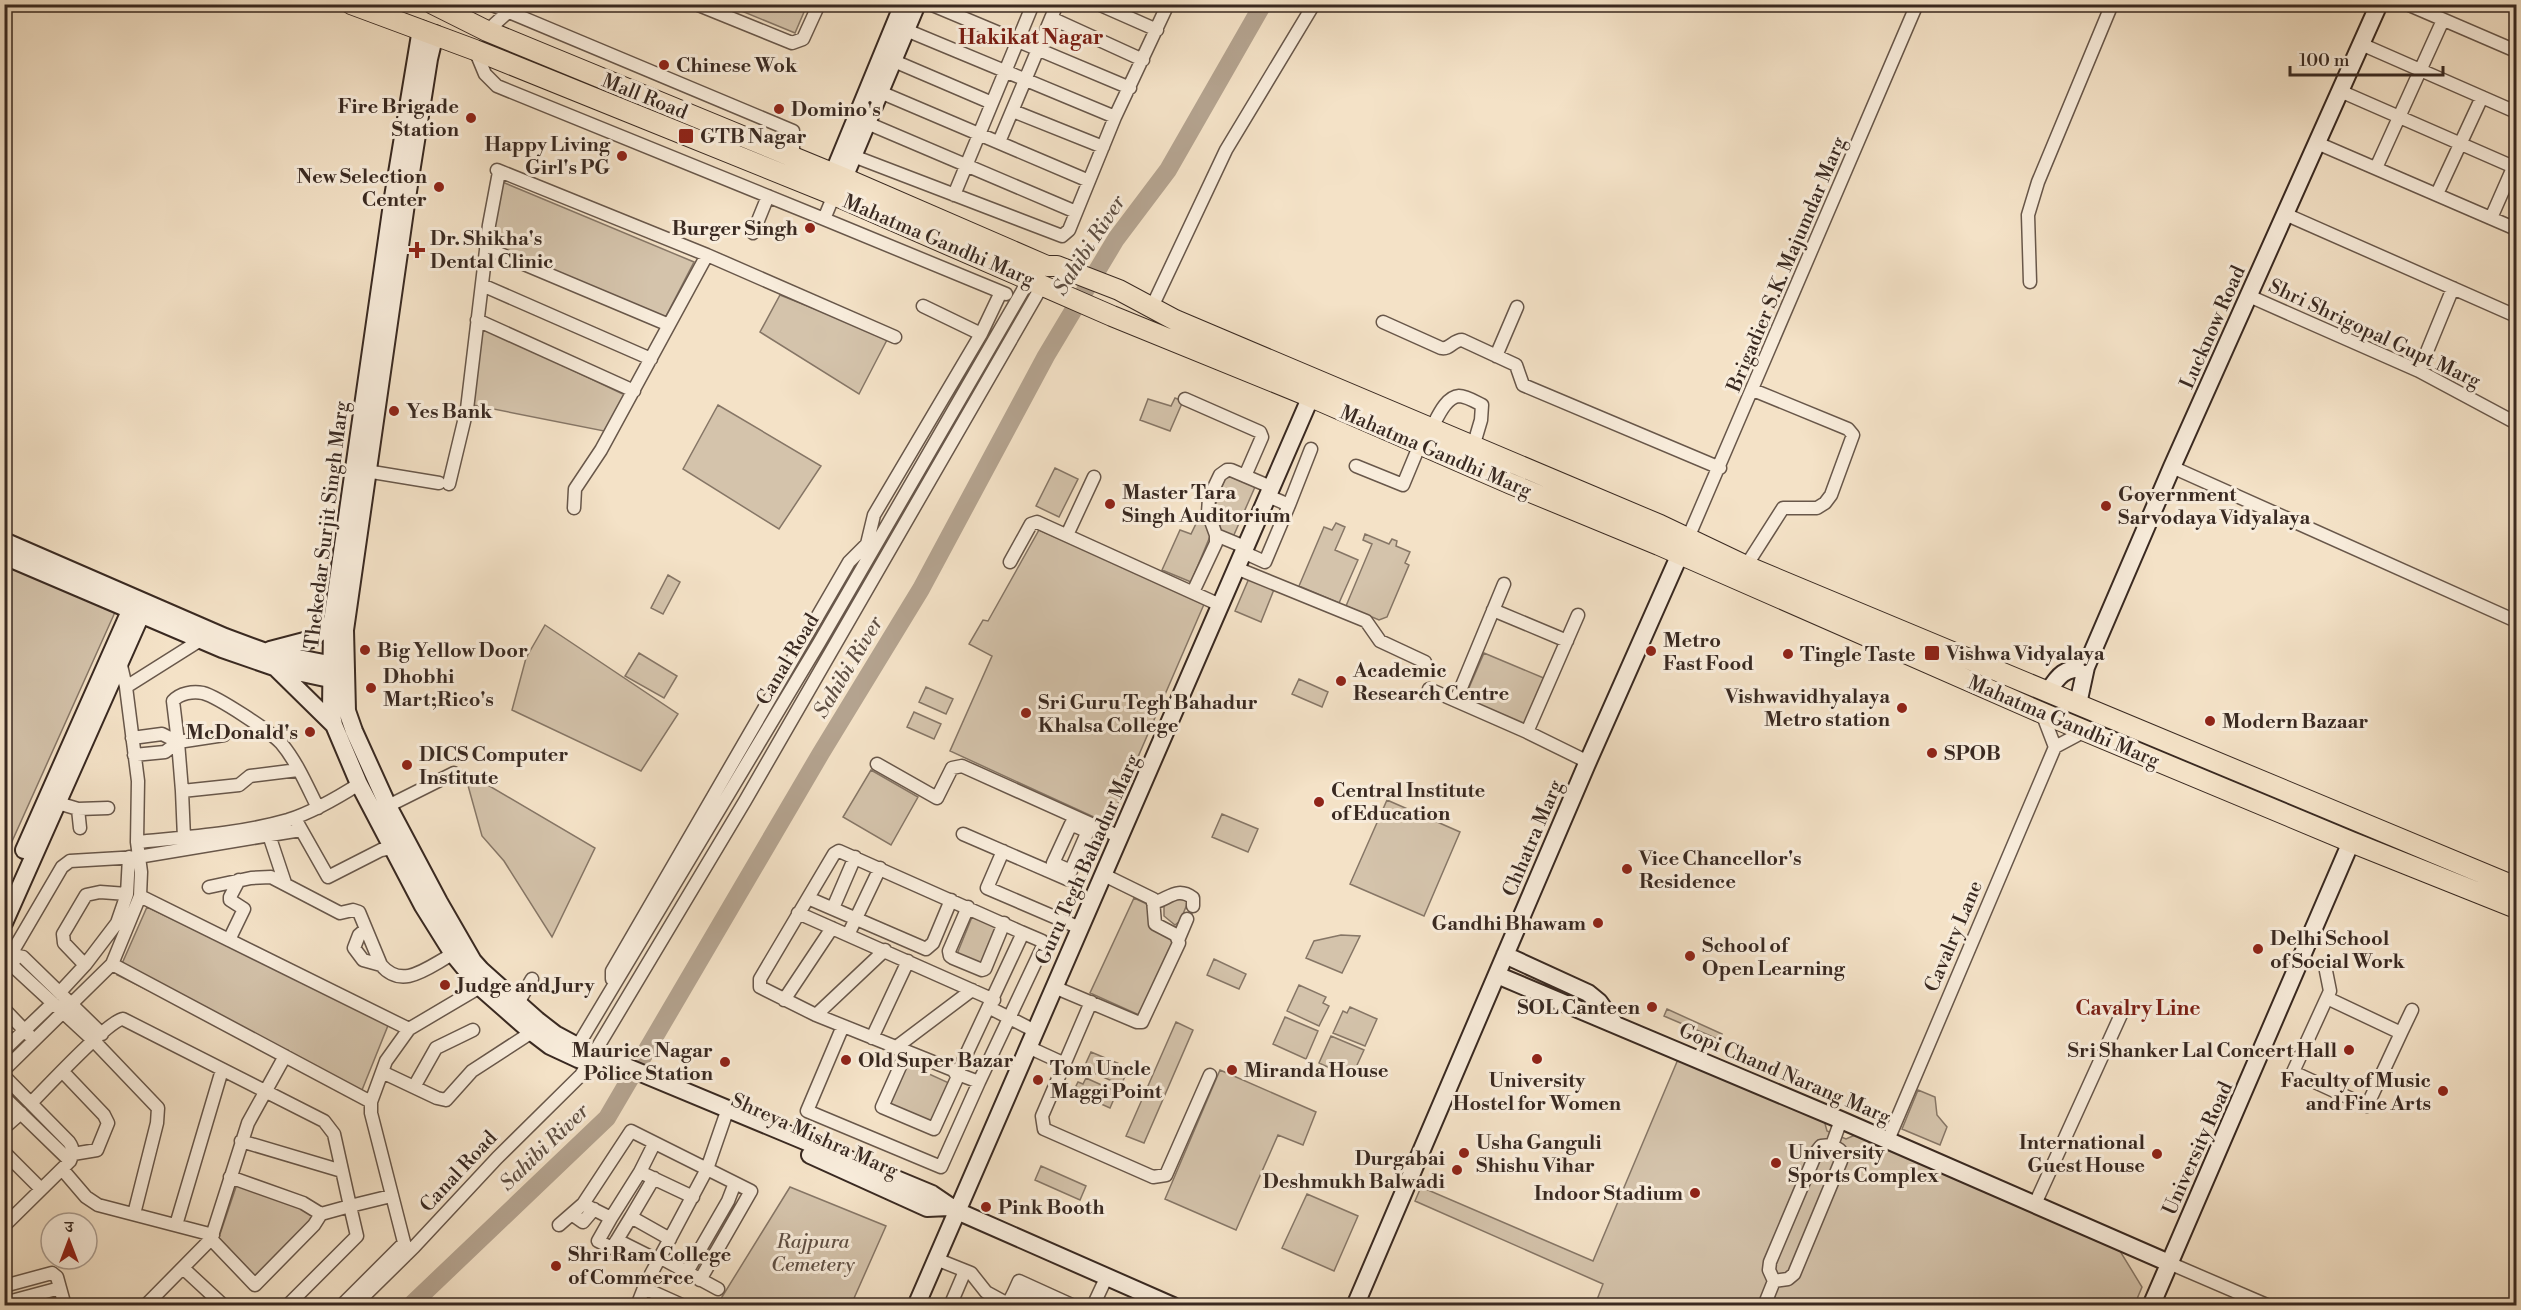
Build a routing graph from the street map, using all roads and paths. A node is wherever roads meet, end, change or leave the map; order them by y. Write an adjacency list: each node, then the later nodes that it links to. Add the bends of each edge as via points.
1 (351, 4): 25 (main road, Mahatma Gandhi Marg)
2 (490, 4): 19 (street)
3 (696, 4): 18 (street)
4 (819, 4): 18 (street, via 803,39 792,43)
5 (903, 4): 51 (street)
6 (917, 4): 22 (street)
7 (930, 4): 26 (street)
8 (1057, 4): 20 (street)
9 (1098, 4): 23 (street)
10 (1168, 4): 23 (street)
11 (1314, 4): 80 (street, via 1226,150)
12 (1917, 4): 92 (street, Brigadier S.K. Majumdar Marg)
13 (2112, 4): 70 (street, via 2028,215)
14 (2379, 4): 27 (street, Lucknow Road)
15 (2407, 4): 21 (street)
16 (440, 6): 24 (main road, Mall Road)
17 (1029, 6): 26 (street)
18 (714, 8)
19 (508, 12): 24 (street); 52 (street, via 793,131)
20 (1051, 18): 28 (street); 31 (street)
21 (2444, 20): 30 (street); 33 (street)
22 (906, 30): 32 (street); 34 (street)
23 (1157, 30): 31 (street)
24 (487, 31): 52 (main road, Mall Road)
25 (428, 32): 29 (main road, Mahatma Gandhi Marg); 102 (street, Thekedar Surjit Singh Marg, via 429,59)
26 (1018, 40): 28 (street); 34 (street)
27 (2361, 44): 33 (street); 37 (street, Lucknow Road)
28 (1040, 48): 35 (street); 36 (street)
29 (475, 50): 57 (main road, Mahatma Gandhi Marg); 60 (street, via 485,74 497,86)
30 (2517, 51)
31 (1143, 60): 36 (street)
32 (894, 61): 38 (street); 40 (street)
33 (2422, 71): 39 (street); 44 (street)
34 (1005, 72): 35 (street); 40 (street)
35 (1026, 80): 41 (street); 43 (street)
36 (1130, 88): 43 (street)
37 (2340, 91): 44 (street); 48 (street, Lucknow Road)
38 (880, 92): 45 (street); 46 (street)
39 (2482, 97): 42 (street); 49 (street)
40 (992, 103): 46 (street)
41 (1013, 111): 47 (street); 50 (street)
42 (2517, 112)
43 (1115, 117): 50 (street)
44 (2399, 117): 49 (street); 55 (street)
45 (867, 123): 51 (street); 53 (street)
46 (980, 135): 47 (street); 53 (street)
47 (999, 142): 56 (street)
48 (2317, 143): 55 (street); 62 (street, Lucknow Road)
49 (2460, 143): 54 (street); 58 (street)
50 (1102, 147): 56 (street)
51 (848, 154): 57 (street); 59 (street)
52 (793, 158): 57 (main road, Mall Road)
53 (967, 165): 59 (street); 61 (street)
54 (2516, 165): 63 (street)
55 (2376, 168): 58 (street)
56 (1089, 181): 61 (street)
57 (837, 182): 64 (street); 69 (main road, Mall Road, via 1047,266); 71 (main road, Mahatma Gandhi Marg)
58 (2437, 194): 63 (street)
59 (954, 195): 61 (street, via 1059,235 1066,234)
60 (768, 196): 64 (street); 66 (street)
61 (1076, 212)
62 (2285, 214): 73 (street); 76 (street, Lucknow Road)
63 (2491, 218): 65 (street)
64 (824, 219): 74 (street)
65 (2517, 229)
66 (753, 233)
67 (486, 248): 68 (street, via 498,171); 72 (street); 85 (street)
68 (707, 255): 85 (street); 87 (street)
69 (1057, 266): 75 (main road, Mahatma Gandhi Marg)
70 (2030, 282)
71 (1041, 284): 77 (street, Canal Road); 82 (main road, Mahatma Gandhi Marg); 130 (street, Canal Road)
72 (482, 285): 83 (street); 89 (street)
73 (2453, 288): 81 (street); 90 (street)
74 (1001, 292): 77 (street); 86 (street)
75 (1125, 294): 80 (main road, Mahatma Gandhi Marg); 82 (main road)
76 (2249, 296): 90 (street, Shri Shrigopal Gupt Marg); 100 (street, Lucknow Road)
77 (1017, 299): 111 (street, Canal Road)
78 (923, 306): 86 (street)
79 (1517, 308): 88 (street)
80 (1151, 309): 91 (main road, Mahatma Gandhi Marg)
81 (2517, 316)
82 (1117, 318): 91 (main road, Mahatma Gandhi Marg)
83 (477, 320): 93 (street); 102 (street, via 467,409 444,483)
84 (1383, 322): 88 (street, via 1441,348 1460,340)
85 (669, 325): 89 (street)
86 (981, 334): 111 (street, via 874,515)
87 (895, 338)
88 (1496, 356): 101 (street, via 1518,367 1523,385)
89 (651, 359): 93 (street)
90 (2419, 371): 95 (street, Shri Shrigopal Gupt Marg)
91 (1314, 389): 96 (main road, Mahatma Gandhi Marg); 105 (street, Guru Tegh Bahadur Marg)
92 (1753, 390): 101 (street, Brigadier S.K. Majumdar Marg); 116 (street, via 1848,429 1853,435 1828,500 1817,508 1783,508)
93 (634, 391): 107 (street, via 575,489)
94 (1185, 399): 103 (street, via 1260,432 1262,437)
95 (2517, 423)
96 (1425, 436): 97 (main road, Mahatma Gandhi Marg); 97 (street, via 1445,405 1459,396 1482,405); 99 (street, via 1403,485); 112 (main road, Mahatma Gandhi Marg)
97 (1473, 447): 112 (main road, Mahatma Gandhi Marg)
98 (1311, 449): 106 (street)
99 (1356, 466)
100 (2172, 467): 123 (street); 135 (street, Lucknow Road)
101 (1720, 468): 112 (street, Brigadier S.K. Majumdar Marg)
102 (360, 470): 124 (street, Thekedar Surjit Singh Marg); 136 (street, Thekedar Surjit Singh Marg)
103 (1245, 476): 105 (street); 109 (street, via 1227,470 1220,475 1208,503)
104 (1094, 477): 108 (street)
105 (1269, 492): 106 (street); 114 (street, Guru Tegh Bahadur Marg)
106 (1289, 506): 114 (street, via 1265,562)
107 (574, 508)
108 (1066, 535): 115 (street, via 1033,522); 118 (street)
109 (1216, 535): 114 (street); 118 (street)
110 (4, 541): 120 (street)
111 (871, 546): 126 (street, via 849,562); 129 (street, Canal Road)
112 (1684, 546): 116 (main road, Mahatma Gandhi Marg); 125 (main road, Mahatma Gandhi Marg); 151 (street, Chhatra Marg)
113 (4, 556): 120 (street)
114 (1242, 556): 119 (street, Guru Tegh Bahadur Marg); 133 (street, via 1366,621 1380,641)
115 (1010, 562)
116 (1746, 566): 125 (main road, Mahatma Gandhi Marg)
117 (1504, 584): 121 (street)
118 (1193, 592): 119 (street)
119 (1220, 605): 168 (street, Guru Tegh Bahadur Marg)
120 (139, 606): 127 (street); 131 (street); 132 (street)
121 (1493, 610): 128 (street); 140 (street)
122 (1578, 615): 128 (street)
123 (2517, 621)
124 (332, 622): 131 (street, via 312,639); 136 (street, Thekedar Surjit Singh Marg)
125 (1885, 634): 139 (main road, Mahatma Gandhi Marg); 142 (main road, Mahatma Gandhi Marg)
126 (807, 635): 129 (street); 217 (street, via 612,970)
127 (199, 641): 134 (street); 137 (street)
128 (1567, 641): 145 (street)
129 (819, 643): 130 (street); 217 (street, Canal Road)
130 (831, 650): 249 (street, Canal Road)
131 (263, 651): 136 (street)
132 (117, 656): 137 (street); 157 (street); 184 (street)
133 (1425, 662)
134 (274, 667): 136 (street); 143 (street)
135 (2086, 667): 139 (street, via 2070,669 2058,677); 141 (street, Lucknow Road)
136 (338, 673): 143 (street, Thekedar Surjit Singh Marg, via 331,711); 158 (street, Thekedar Surjit Singh Marg, via 354,732)
137 (126, 687): 147 (street)
138 (1429, 689): 140 (street)
139 (2048, 692): 141 (main road, Mahatma Gandhi Marg)
140 (1456, 700): 145 (street)
141 (2078, 704): 182 (main road, Mahatma Gandhi Marg)
142 (2042, 713): 144 (main road, Mahatma Gandhi Marg); 149 (street)
143 (334, 725): 155 (street, Thekedar Surjit Singh Marg)
144 (2085, 731): 149 (street); 171 (main road, Mahatma Gandhi Marg)
145 (1527, 732): 151 (street)
146 (224, 735): 148 (street)
147 (132, 738): 148 (street, via 162,734); 150 (street)
148 (178, 742): 150 (street, via 165,752); 153 (street, via 173,701 189,692 206,694 280,742); 156 (street)
149 (2055, 747): 269 (street, Cavalry Lane)
150 (134, 755): 170 (street, via 138,781)
151 (1588, 762): 208 (street, Chhatra Marg)
152 (877, 764): 164 (street, via 937,798 952,768 962,766)
153 (298, 770): 156 (street, via 250,777 238,785); 160 (street)
154 (454, 773): 158 (street)
155 (358, 784): 160 (street); 172 (street, Thekedar Surjit Singh Marg)
156 (182, 791): 169 (street)
157 (58, 803): 161 (street); 196 (street)
158 (388, 806): 225 (street, Thekedar Surjit Singh Marg, via 473,961)
159 (108, 808): 161 (street)
160 (318, 808): 162 (street)
161 (78, 809): 163 (street)
162 (294, 817): 165 (street); 169 (street)
163 (80, 828)
164 (1090, 828): 168 (street); 177 (street); 177 (street, via 1071,824 1053,863)
165 (301, 830): 167 (street); 172 (street, via 328,877)
166 (963, 834): 173 (street)
167 (269, 835): 174 (street); 180 (street)
168 (1120, 837): 178 (street, Guru Tegh Bahadur Marg)
169 (184, 838): 170 (street)
170 (136, 842): 174 (street)
171 (2351, 842): 192 (main road, Mahatma Gandhi Marg); 303 (street, University Road)
172 (392, 848): 207 (street, Thekedar Surjit Singh Marg)
173 (1003, 851): 177 (street, via 1067,879); 199 (street, via 987,888)
174 (133, 857): 183 (street); 185 (street); 209 (street, via 65,863)
175 (855, 857): 176 (street); 186 (street, via 842,851 834,854); 191 (street)
176 (880, 868): 187 (street); 194 (street)
177 (1071, 871)
178 (1104, 876): 188 (street, via 1153,899); 199 (street, Guru Tegh Bahadur Marg)
179 (239, 880): 180 (street, via 271,877); 181 (street); 204 (street, via 230,900 244,909)
180 (285, 883): 200 (street, via 340,913 359,912)
181 (209, 887)
182 (2517, 887)
183 (127, 894): 212 (street, via 117,923); 212 (street, via 100,892 86,896 68,925 64,943)
184 (4, 895)
185 (140, 896): 204 (street); 211 (street)
186 (808, 898): 191 (street); 193 (street)
187 (951, 900): 190 (street); 205 (street, via 933,943)
188 (1153, 903): 189 (street, via 1179,892 1193,898); 203 (street, via 1155,924)
189 (1193, 906)
190 (968, 907): 197 (street); 197 (street, via 949,951 953,958 985,969)
191 (833, 908): 194 (street)
192 (2517, 908)
193 (798, 913): 198 (street); 223 (street, via 760,979 762,990)
194 (856, 918): 202 (street); 205 (street)
195 (1187, 920): 203 (street)
196 (4, 923)
197 (1004, 923): 201 (street)
198 (832, 928): 202 (street); 223 (street)
199 (1080, 928): 219 (street, Guru Tegh Bahadur Marg)
200 (366, 929): 213 (street); 213 (street, via 358,935 354,948 363,960)
201 (1021, 932): 226 (street); 232 (street, via 1044,944)
202 (848, 934): 206 (street)
203 (1179, 938): 224 (street, via 1142,1022)
204 (229, 940): 235 (street)
205 (926, 949): 210 (street)
206 (885, 950): 210 (street); 231 (street)
207 (453, 954): 213 (street, via 409,977 392,976); 218 (street, Thekedar Surjit Singh Marg)
208 (1505, 955): 215 (street, Chhatra Marg); 233 (street, Gopi Chand Narang Marg, via 1588,993)
209 (8, 961): 221 (street, via 21,955)
210 (913, 963): 220 (street); 242 (street)
211 (112, 964): 227 (street); 248 (street)
212 (85, 965): 221 (street)
213 (381, 965)
214 (2326, 970): 222 (street, via 2330,991)
215 (1497, 975): 233 (street, Gopi Chand Narang Marg); 330 (street, Chhatra Marg)
216 (532, 979): 225 (street)
217 (616, 982): 247 (street, Canal Road)
218 (480, 987): 235 (street); 239 (street, Thekedar Surjit Singh Marg)
219 (1054, 987): 224 (street); 238 (street, Guru Tegh Bahadur Marg)
220 (972, 990): 226 (street); 246 (street)
221 (56, 998): 227 (street); 236 (street)
222 (2327, 999): 240 (street); 240 (street, via 2293,1072 2303,1077 2367,1106)
223 (784, 1000): 231 (street)
224 (1091, 1002): 250 (street)
225 (518, 1003): 247 (street, Thekedar Surjit Singh Marg)
226 (992, 1004): 232 (street); 255 (street)
227 (67, 1008): 241 (street); 243 (street)
228 (2124, 1008): 284 (street)
229 (4, 1010): 236 (street)
230 (2412, 1010): 240 (street)
231 (816, 1015): 234 (street)
232 (1009, 1018): 238 (street); 258 (street)
233 (1615, 1024): 267 (street, Gopi Chand Narang Marg)
234 (843, 1026): 242 (street); 258 (street, via 807,1111 941,1167)
235 (409, 1029): 254 (street)
236 (24, 1030): 243 (street); 245 (street)
237 (473, 1030): 259 (street, via 436,1048)
238 (1035, 1031): 244 (street, Guru Tegh Bahadur Marg)
239 (532, 1032): 247 (street, Thekedar Surjit Singh Marg, via 550,1046); 259 (street, via 472,1071 446,1100)
240 (2401, 1033)
241 (98, 1037): 252 (street, via 123,1019); 253 (street); 289 (street, via 158,1108)
242 (872, 1038): 246 (street)
243 (34, 1040): 251 (street)
244 (1028, 1047): 250 (street); 288 (street, Guru Tegh Bahadur Marg)
245 (4, 1050)
246 (901, 1050): 255 (street); 255 (street, via 882,1107 934,1129)
247 (575, 1051): 249 (street, Thekedar Surjit Singh Marg)
248 (285, 1056): 261 (street); 263 (street)
249 (598, 1061): 260 (street, Thekedar Surjit Singh Marg); 300 (street, Canal Road)
250 (1065, 1064): 256 (street, via 1041,1116 1044,1129 1160,1178 1166,1175)
251 (4, 1070)
252 (222, 1070): 261 (street); 294 (street)
253 (63, 1072): 264 (street); 274 (street, via 108,1123 97,1150)
254 (382, 1072): 259 (street); 263 (street)
255 (957, 1074): 258 (street)
256 (1210, 1075)
257 (4, 1076): 264 (street)
258 (980, 1082)
259 (414, 1087)
260 (668, 1088): 266 (street, Shreya Mishra Marg); 288 (street, Shreya Mishra Marg, via 932,1194)
261 (264, 1091): 270 (street); 276 (street, via 329,1126)
262 (4, 1097): 265 (street)
263 (371, 1102): 282 (street)
264 (31, 1103): 274 (street, via 73,1147)
265 (21, 1113): 268 (street); 274 (street)
266 (725, 1118): 275 (street); 288 (street, Shreya Mishra Marg, via 927,1208)
267 (1841, 1120): 269 (street, Gopi Chand Narang Marg); 272 (street)
268 (4, 1128)
269 (1888, 1140): 284 (street, Gopi Chand Narang Marg)
270 (241, 1141): 276 (street); 278 (street)
271 (654, 1144): 275 (street); 277 (street); 287 (street, via 631,1131)
272 (1832, 1145): 310 (street, via 1821,1146 1817,1151 1770,1262); 310 (street, via 1839,1150 1841,1161 1794,1274)
273 (4, 1152): 281 (street)
274 (68, 1161): 281 (street); 289 (street, via 91,1201)
275 (707, 1169): 280 (street); 283 (street)
276 (342, 1171): 285 (street)
277 (640, 1172): 279 (street); 293 (street)
278 (230, 1177): 290 (street, via 303,1203); 297 (street)
279 (654, 1178): 283 (street); 292 (street)
280 (735, 1183): 306 (street); 309 (street, via 752,1191)
281 (42, 1189): 291 (street)
282 (391, 1196): 285 (street); 300 (street)
283 (693, 1197): 298 (street)
284 (2035, 1204): 303 (street, Gopi Chand Narang Marg)
285 (350, 1206): 290 (street); 320 (street, via 357,1236)
286 (4, 1207): 291 (street)
287 (589, 1207): 293 (street); 295 (street)
288 (953, 1209): 301 (street, Guru Tegh Bahadur Marg); 308 (street, Shreya Mishra Marg)
289 (134, 1214): 294 (street)
290 (321, 1214): 297 (street, via 255,1285)
291 (15, 1216): 296 (street)
292 (631, 1217): 298 (street); 299 (street)
293 (611, 1218): 299 (street, via 598,1241 612,1248)
294 (176, 1225): 297 (street)
295 (559, 1225)
296 (4, 1226)
297 (212, 1237): 304 (street)
298 (670, 1239): 302 (street)
299 (617, 1240): 302 (street)
300 (405, 1249): 321 (street); 322 (street, Canal Road)
301 (936, 1259): 305 (street); 325 (street, Guru Tegh Bahadur Marg)
302 (660, 1260): 306 (street); 307 (street)
303 (2169, 1263): 332 (street, University Road); 333 (street)
304 (183, 1268): 316 (street); 319 (street)
305 (965, 1271): 314 (street, via 986,1292 1008,1304); 326 (street)
306 (687, 1272): 309 (street)
307 (651, 1276)
308 (1107, 1276): 328 (street); 329 (street, Shreya Mishra Marg)
309 (700, 1280): 313 (street)
310 (1774, 1281): 331 (street)
311 (4, 1286): 312 (street, via 52,1274)
312 (60, 1288): 315 (street); 318 (street)
313 (718, 1289)
314 (1014, 1292): 317 (street, via 1019,1281); 327 (street)
315 (4, 1303)
316 (154, 1303)
317 (1069, 1304)
318 (65, 1305)
319 (224, 1305)
320 (287, 1305)
321 (341, 1305)
322 (354, 1305)
323 (637, 1305): 324 (street, via 644,1288)
324 (684, 1305)
325 (916, 1305)
326 (950, 1305)
327 (1045, 1305)
328 (1093, 1305)
329 (1173, 1305)
330 (1355, 1305)
331 (1764, 1305)
332 (2151, 1305)
333 (2269, 1305)

